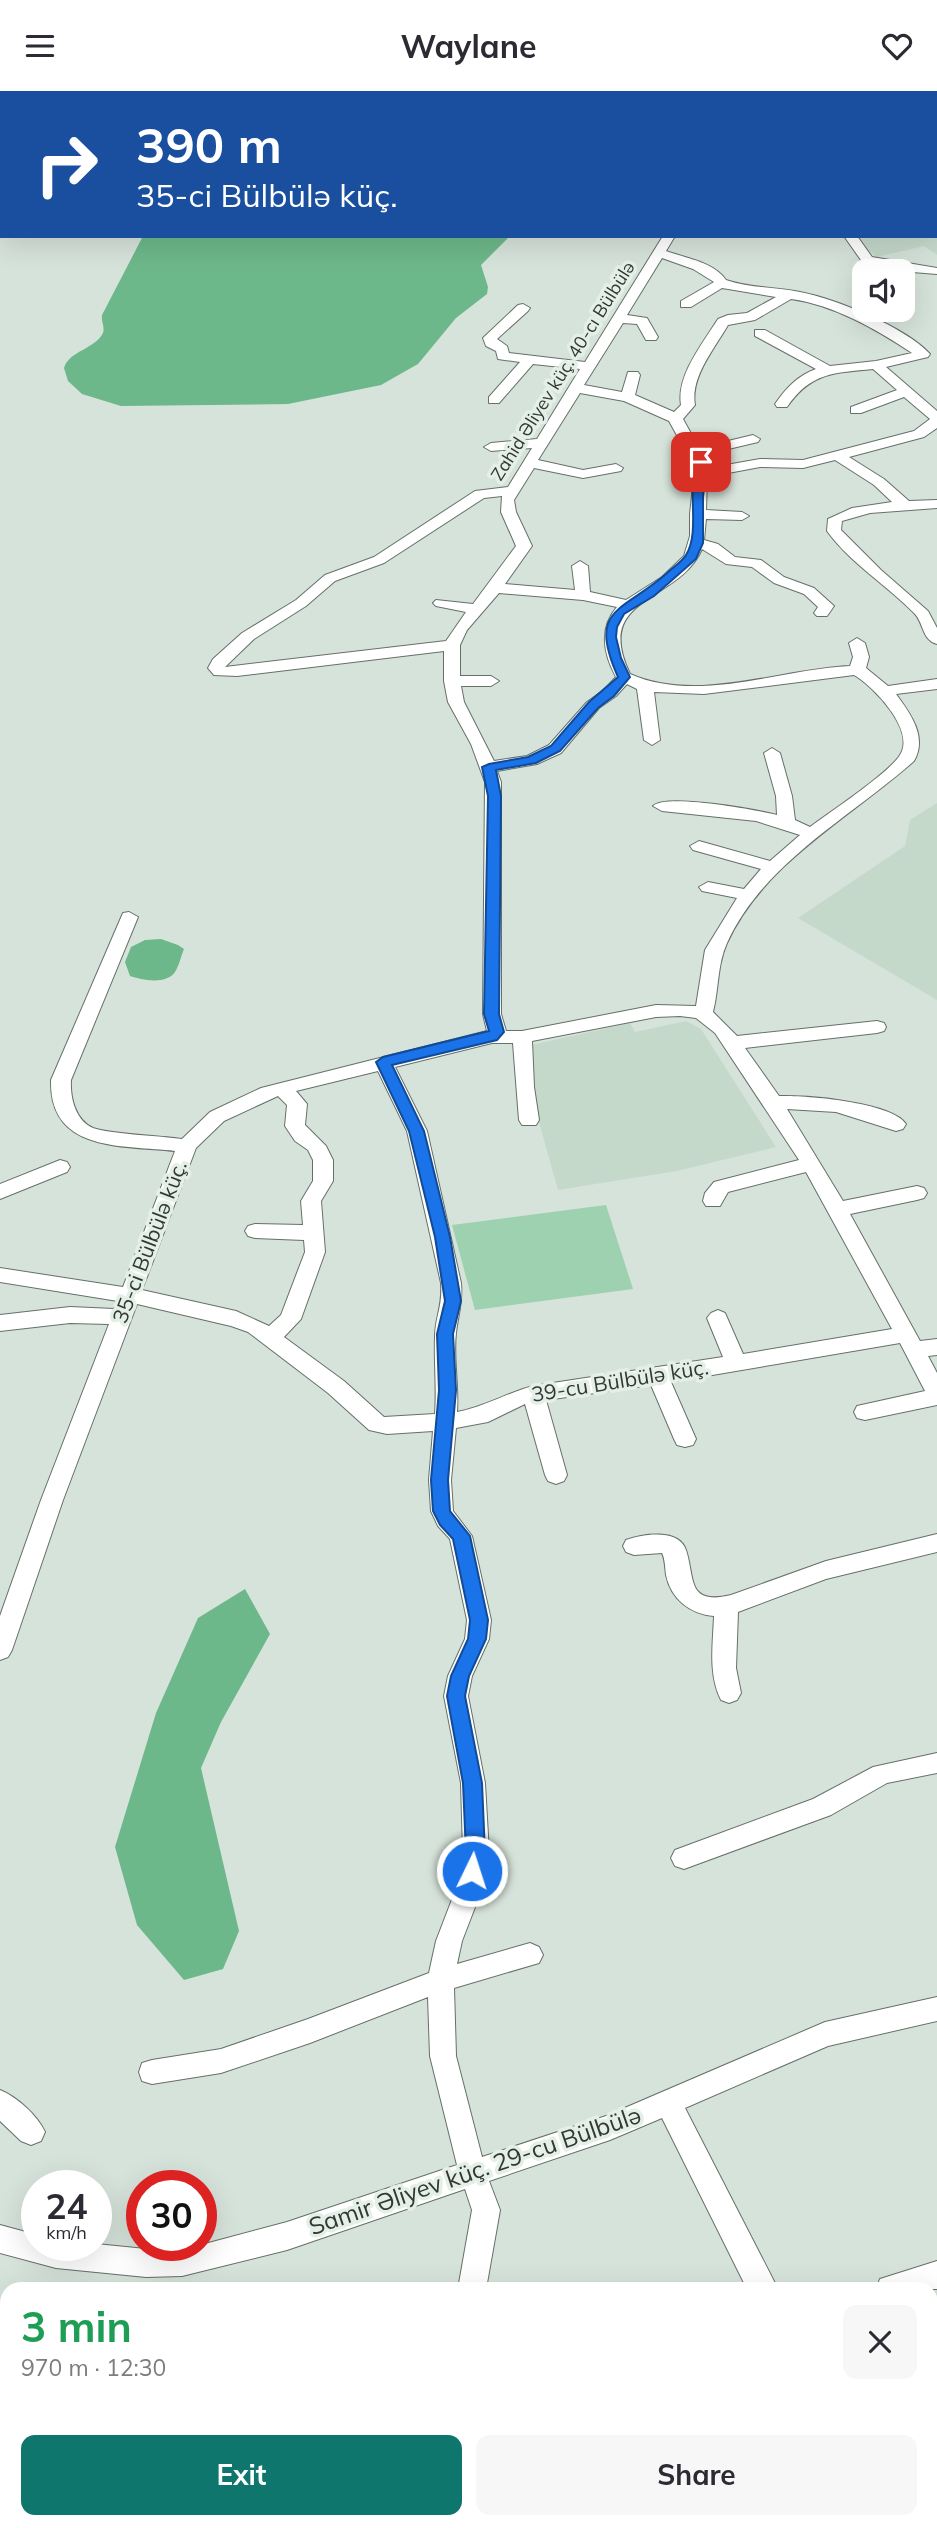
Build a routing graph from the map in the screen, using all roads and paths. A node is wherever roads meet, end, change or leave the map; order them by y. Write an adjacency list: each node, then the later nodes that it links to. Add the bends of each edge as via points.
1 (668, 238): 3 (street, Zahid Əliyev küç. 40-cı Bülbülə)
2 (851, 238): 4 (street, via 864,263)
3 (659, 253): 5 (street, via 698,265); 9 (street, Zahid Əliyev küç. 40-cı Bülbülə)
4 (934, 271)
5 (721, 283): 6 (street); 7 (street)
6 (788, 295): 12 (street, via 819,301 879,325); 25 (street, via 750,317 723,322 692,375 688,405)
7 (686, 304)
8 (523, 308): 13 (street, via 490,340 502,349 503,356)
9 (618, 318): 11 (street, via 642,321); 16 (street, Zahid Əliyev küç. 40-cı Bülbülə)
10 (760, 333): 17 (street)
11 (651, 337)
12 (923, 354): 14 (street); 15 (street)
13 (528, 361): 16 (street); 22 (street)
14 (935, 362)
15 (876, 365): 17 (street); 20 (street)
16 (587, 366): 19 (street, Zahid Əliyev küç. 40-cı Bülbülə)
17 (827, 370): 23 (street, via 790,389)
18 (633, 375): 21 (street)
19 (575, 388): 21 (street); 28 (street, Zahid Əliyev küç. 40-cı Bülbülə)
20 (905, 392): 24 (street); 26 (street)
21 (628, 397): 25 (street)
22 (494, 400)
23 (782, 404)
24 (856, 410)
25 (674, 418): 30 (street)
26 (937, 419): 31 (street, via 919,434)
27 (753, 439): 30 (street)
28 (542, 443): 29 (street); 32 (street, Zahid Əliyev küç. 40-cı Bülbülə)
29 (491, 447)
30 (695, 453): 34 (street, via 701,462)
31 (838, 456): 34 (street); 37 (street, via 880,482)
32 (530, 463): 33 (street, via 583,474); 35 (street, Zahid Əliyev küç. 40-cı Bülbülə)
33 (616, 468)
34 (700, 474): 38 (street)
35 (513, 491): 42 (street, Zahid Əliyev küç. 40-cı Bülbülə, via 506,507 524,546); 50 (street, via 480,493 379,560 330,578 301,603 248,636 216,668 237,671)
36 (937, 504): 37 (street)
37 (905, 505): 48 (street, via 840,516 835,519 834,531 865,566 921,612)
38 (697, 514): 39 (street); 40 (street)
39 (743, 516)
40 (697, 543): 45 (street, via 677,572); 47 (street, via 713,547 731,561 756,563 779,580 809,591 825,605)
41 (580, 566): 43 (street)
42 (495, 588): 43 (street); 46 (street, Zahid Əliyev küç. 40-cı Bülbülə)
43 (583, 596): 45 (street)
44 (441, 603): 46 (street)
45 (628, 605): 52 (street, via 614,618 610,637)
46 (478, 609): 50 (street, Zahid Əliyev küç. 40-cı Bülbülə)
47 (822, 613)
48 (937, 639)
49 (857, 643): 51 (street, via 861,657)
50 (452, 645): 53 (street)
51 (857, 670): 56 (street, via 692,689); 57 (street)
52 (624, 677): 56 (street); 60 (street, via 555,749 531,760)
53 (452, 681): 54 (street); 60 (street, via 456,702)
54 (491, 681)
55 (937, 684): 57 (street)
56 (645, 685): 58 (street)
57 (885, 691): 63 (street, via 912,734 912,751)
58 (652, 740)
59 (772, 753): 62 (street)
60 (489, 767): 71 (street, via 494,796 492,1014 497,1032)
61 (662, 806): 62 (street)
62 (786, 821): 63 (street)
63 (810, 833): 65 (street)
64 (699, 846): 65 (street)
65 (772, 867): 67 (street)
66 (708, 887): 67 (street)
67 (748, 895): 69 (street, via 718,942)
68 (130, 917): 79 (street, via 61,1080 60,1097 75,1126 89,1133)
69 (703, 1014): 72 (street, 35-ci Bülbülə küç., via 656,1011); 73 (street)
70 (877, 1027): 73 (street)
71 (492, 1037): 72 (street, 35-ci Bülbülə küç.); 74 (street, 35-ci Bülbülə küç.)
72 (522, 1037): 77 (street)
73 (731, 1043): 76 (street)
74 (383, 1062): 75 (street, 35-ci Bülbülə küç.); 101 (street, via 417,1131 451,1283 453,1301 445,1334)
75 (282, 1088): 79 (street, 35-ci Bülbülə küç., via 205,1123); 87 (street, via 297,1104 295,1126 323,1160 323,1181 311,1201)
76 (772, 1103): 78 (street, via 825,1102); 80 (street)
77 (529, 1120)
78 (896, 1124)
79 (187, 1146): 89 (street, 35-ci Bülbülə küç.)
80 (810, 1164): 84 (street, via 721,1187); 85 (street)
81 (60, 1167): 82 (street)
82 (0, 1192)
83 (917, 1193): 85 (street)
84 (713, 1201)
85 (836, 1210): 94 (street)
86 (255, 1231): 87 (street)
87 (315, 1233): 93 (street, via 315,1252 290,1319)
88 (0, 1275): 89 (street, 39-cu Bülbülə küç.)
89 (129, 1295): 90 (street, 35-ci Bülbülə küç.); 93 (street, 39-cu Bülbülə küç., via 236,1319)
90 (121, 1317): 92 (street, via 70,1315); 107 (street, 35-ci Bülbülə küç.)
91 (718, 1318): 96 (street)
92 (0, 1322)
93 (270, 1337): 101 (street, 39-cu Bülbülə küç., via 377,1424)
94 (909, 1342): 95 (street, 39-cu Bülbülə küç.); 96 (street, 39-cu Bülbülə küç.); 99 (street)
95 (937, 1347)
96 (736, 1363): 97 (street, 39-cu Bülbülə küç.)
97 (658, 1376): 98 (street, 39-cu Bülbülə küç.); 102 (street)
98 (533, 1394): 101 (street, 39-cu Bülbülə küç., via 480,1416); 103 (street)
99 (937, 1395): 100 (street)
100 (865, 1412)
101 (445, 1422): 112 (street, via 442,1511 461,1536 479,1620 477,1639 456,1696 473,1783 476,1853)
102 (685, 1439)
103 (556, 1475)
104 (937, 1543): 106 (street, via 814,1572)
105 (634, 1546): 106 (street, via 666,1544 675,1551 678,1584 688,1598 704,1606)
106 (726, 1607): 108 (street, via 724,1668)
107 (0, 1650)
108 (729, 1693)
109 (937, 1763): 110 (street, via 882,1774 813,1811)
110 (684, 1858)
111 (530, 1955): 112 (street)
112 (441, 1980): 114 (street, via 220,2061); 118 (street, via 443,2056)
113 (937, 2009): 115 (street, Samir Əliyev küç. 29-cu Bülbülə, via 825,2033)
114 (152, 2072)
115 (668, 2102): 118 (street, Samir Əliyev küç. 29-cu Bülbülə); 122 (street)
116 (0, 2103): 117 (street)
117 (31, 2132)
118 (473, 2174): 119 (street, Samir Əliyev küç. 29-cu Bülbülə, via 287,2236 182,2262 68,2256); 121 (street, via 486,2210)
119 (0, 2239)
120 (937, 2275): 123 (street)
121 (473, 2282)
122 (759, 2282)
123 (914, 2282)

